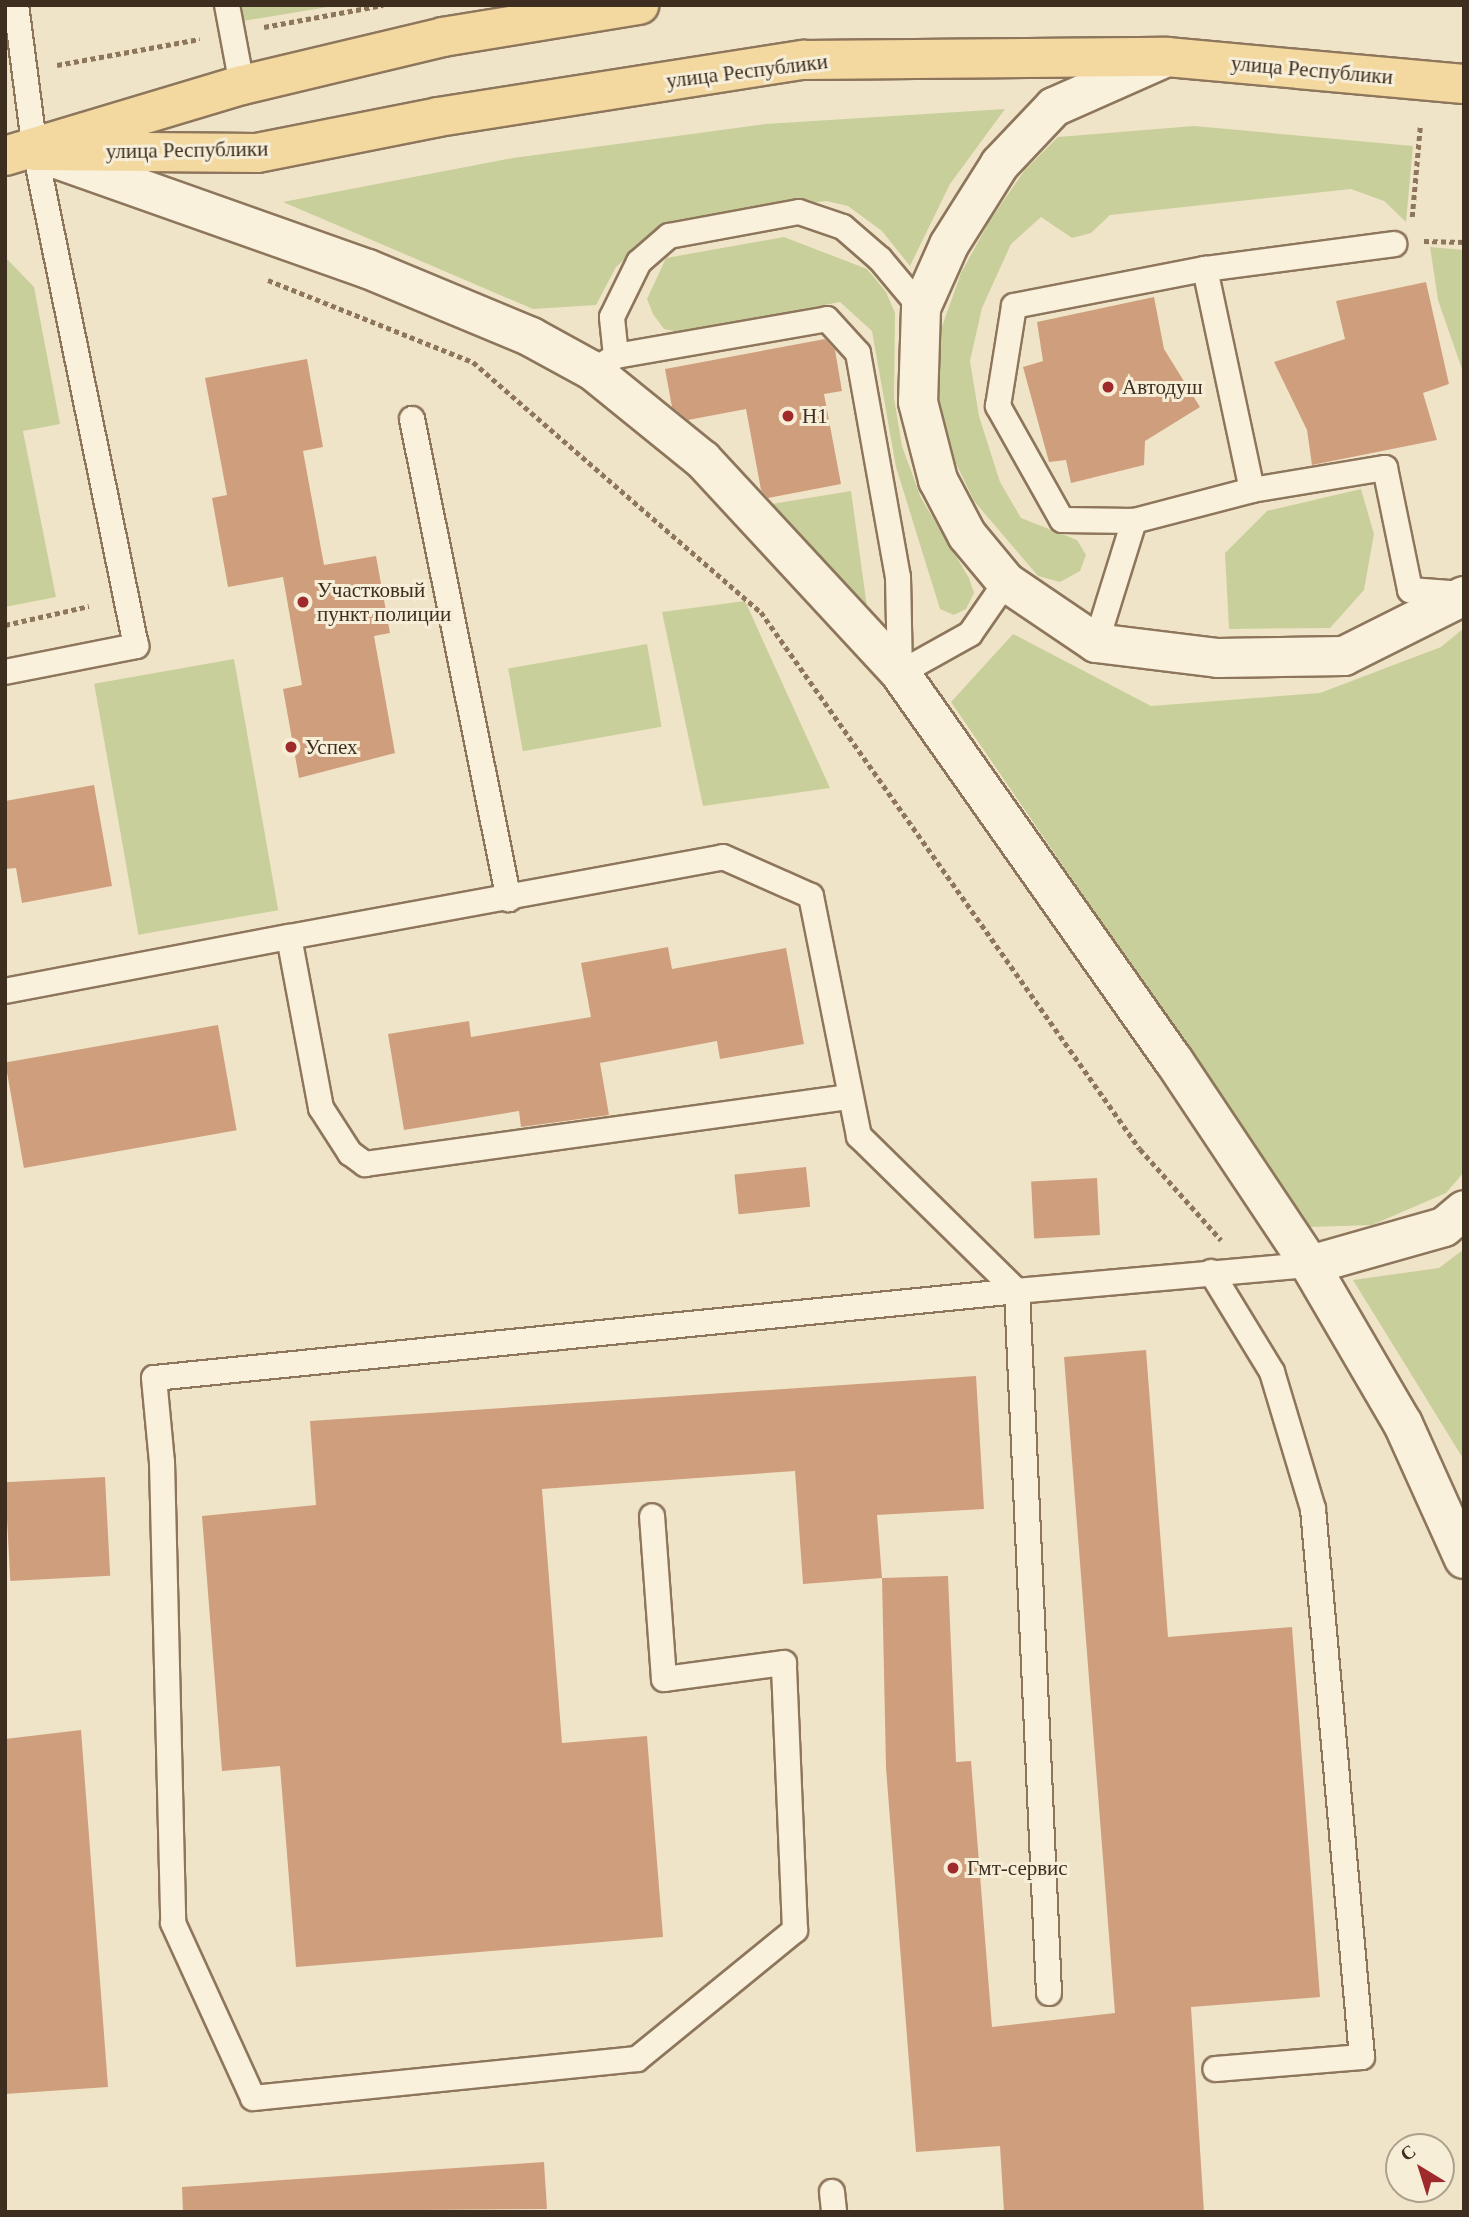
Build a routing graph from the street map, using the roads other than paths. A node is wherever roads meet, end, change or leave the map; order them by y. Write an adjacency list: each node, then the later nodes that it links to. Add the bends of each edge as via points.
1 (16, 5): 9 (lane, via 29,71)
2 (227, 5): 8 (lane)
3 (507, 5): 5 (main road)
4 (639, 5): 5 (main road, улица Республики)
5 (443, 37): 8 (main road, улица Республики)
6 (1167, 57): 7 (main road, улица Республики); 9 (main road, улица Республики, via 804,60 438,117 257,153); 12 (main road, via 1054,107 1000,164 949,245)
7 (1464, 84)
8 (242, 85): 9 (main road, улица Республики)
9 (20, 153): 13 (main road, via 368,270); 20 (lane, via 136,646)
10 (1405, 237): 11 (lane)
11 (1205, 269): 15 (lane); 16 (lane, via 1014,306 998,406 1004,418 1062,520)
12 (921, 308): 13 (lane, via 880,259 843,228 799,212 669,236 639,262 612,317); 17 (main road, via 918,402 938,480 967,535)
13 (605, 364): 21 (main road, via 703,460); 21 (lane, via 827,319 858,353 898,577)
14 (412, 419): 22 (lane)
15 (1252, 490): 16 (lane); 18 (lane, via 1385,468 1410,590)
16 (1134, 521): 19 (lane)
17 (1006, 582): 19 (main road); 21 (lane, via 970,634)
18 (1464, 595): 19 (main road, via 1344,656 1218,658)
19 (1096, 643)
20 (5, 672)
21 (900, 673): 27 (main road, via 1174,1061)
22 (509, 899): 23 (lane); 25 (lane, via 723,857 811,896)
23 (289, 937): 24 (lane); 25 (lane, via 321,1108 350,1153 365,1164)
24 (5, 991)
25 (848, 1097): 29 (lane, via 859,1136)
26 (1464, 1209): 27 (main road, via 1444,1227)
27 (1310, 1265): 28 (lane); 31 (main road, via 1403,1424)
28 (1211, 1272): 29 (lane); 33 (lane, via 1272,1372 1313,1509 1362,2057)
29 (1017, 1291): 30 (lane, via 154,1378 162,1462 173,1923 253,2098 637,2059 795,1930 784,1663 664,1679); 32 (lane)
30 (652, 1516)
31 (1464, 1559)
32 (1049, 1993)
33 (1214, 2069)

